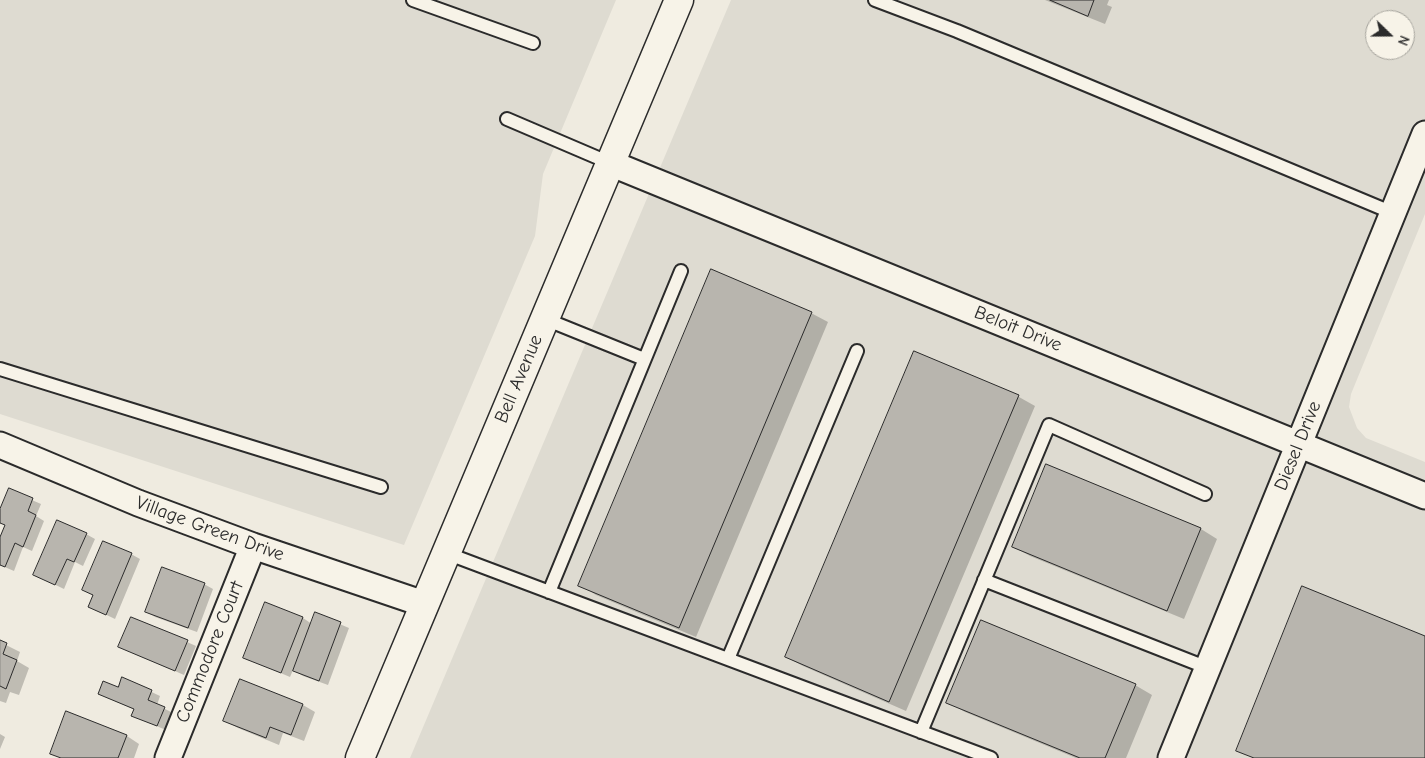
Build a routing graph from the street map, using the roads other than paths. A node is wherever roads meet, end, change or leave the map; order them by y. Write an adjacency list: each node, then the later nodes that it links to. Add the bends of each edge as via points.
1 (413, 0): 4 (lane)
2 (678, 0): 7 (main road, Bell Avenue)
3 (875, 0): 8 (lane, via 957,31)
4 (533, 43)
5 (507, 119): 7 (lane)
6 (1425, 134): 8 (street, Diesel Drive)
7 (610, 163): 10 (main road, Bell Avenue); 14 (street, Beloit Drive)
8 (1393, 213): 14 (street, Diesel Drive)
9 (681, 271): 12 (lane)
10 (545, 319): 12 (lane); 20 (main road, Bell Avenue)
11 (857, 351): 24 (lane)
12 (644, 359): 22 (lane)
13 (0, 369): 16 (lane)
14 (1299, 444): 18 (street, Beloit Drive); 25 (street, Diesel Drive)
15 (0, 445): 19 (street, Village Green Drive, via 138,503)
16 (381, 487)
17 (1204, 494): 21 (lane, via 1049,425)
18 (1425, 496)
19 (253, 546): 23 (street, Village Green Drive); 27 (street, Commodore Court)
20 (446, 553): 22 (lane); 23 (main road, Bell Avenue)
21 (984, 580): 25 (lane); 26 (lane)
22 (549, 592): 24 (lane)
23 (424, 604): 28 (main road, Bell Avenue)
24 (728, 659): 26 (lane)
25 (1208, 668): 30 (street, Diesel Drive)
26 (921, 732): 29 (lane)
27 (168, 758)
28 (360, 758)
29 (991, 758)
30 (1171, 758)

